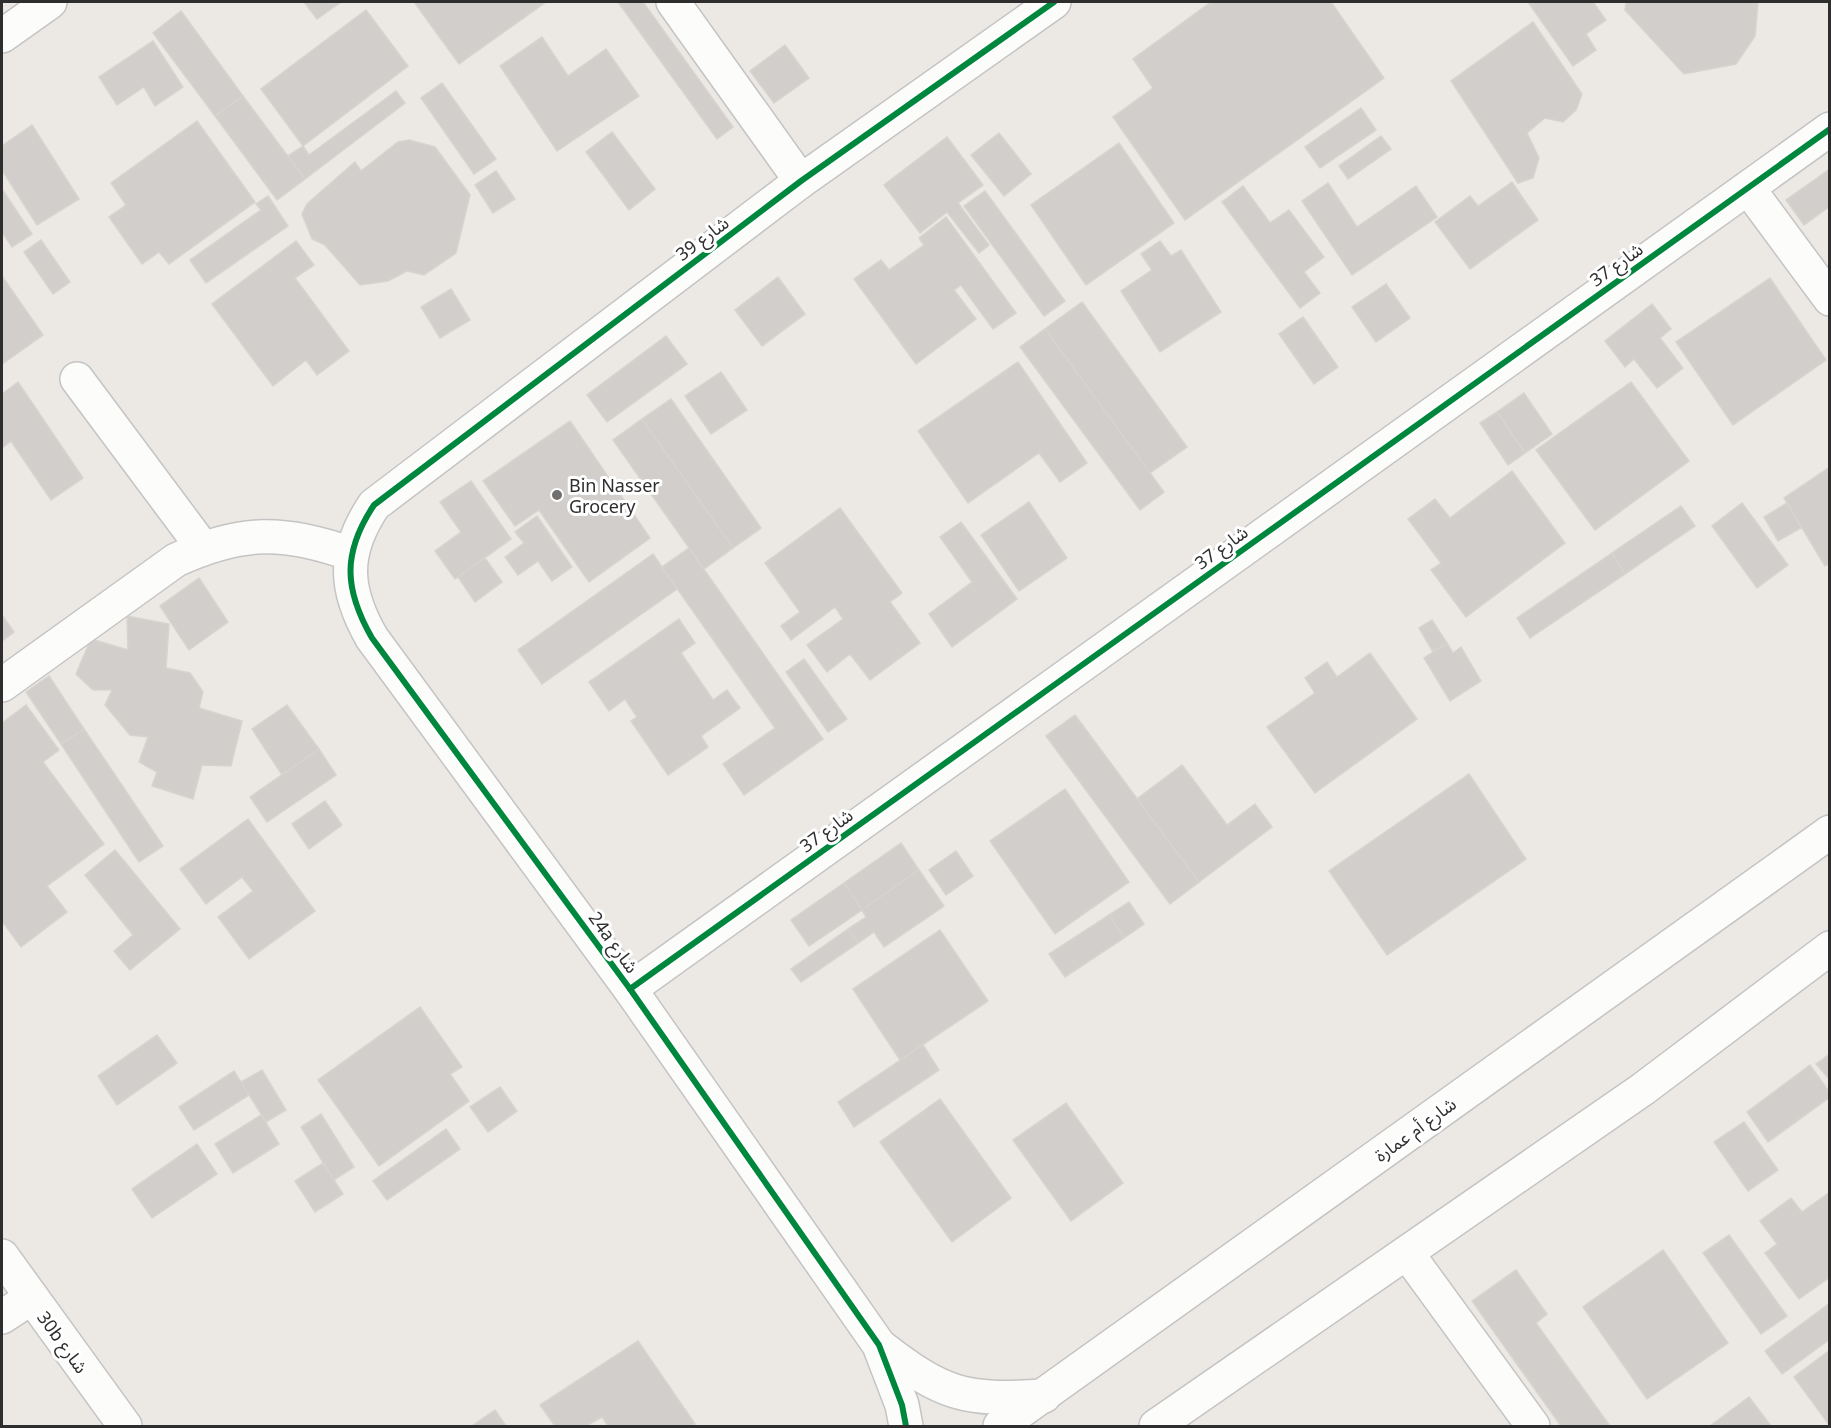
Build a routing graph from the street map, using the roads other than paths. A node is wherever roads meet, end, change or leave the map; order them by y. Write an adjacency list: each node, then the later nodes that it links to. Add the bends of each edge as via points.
1 (50, 2): 4 (street)
2 (674, 2): 6 (street)
3 (1054, 2): 6 (street, شارع 39)
4 (2, 36)
5 (1830, 129): 7 (street, شارع 37)
6 (801, 181): 10 (street, شارع 39)
7 (1748, 188): 8 (street); 16 (street, شارع 37)
8 (1830, 298)
9 (77, 379): 11 (street)
10 (374, 506): 12 (street, 24a شارع, via 360,527)
11 (203, 548): 12 (street, via 240,538 278,535 315,541); 13 (street, via 176,560)
12 (351, 554): 16 (street, 24a شارع, via 350,582 357,612 372,638)
13 (2, 685)
14 (1830, 832): 22 (street, شارع أم عمارة)
15 (1830, 948): 17 (street, via 1643,1089)
16 (630, 989): 21 (street, 24a شارع)
17 (1407, 1253): 26 (street); 27 (street)
18 (4, 1266): 19 (street, 30b شارع)
19 (31, 1298): 20 (street); 23 (street, 30b شارع)
20 (2, 1317)
21 (879, 1345): 22 (street, 24a شارع, via 914,1372 952,1391 994,1399); 24 (street, 24a شارع)
22 (1044, 1396): 25 (street, شارع أم عمارة)
23 (125, 1426)
24 (906, 1426)
25 (1000, 1426)
26 (1156, 1426)
27 (1533, 1426)

